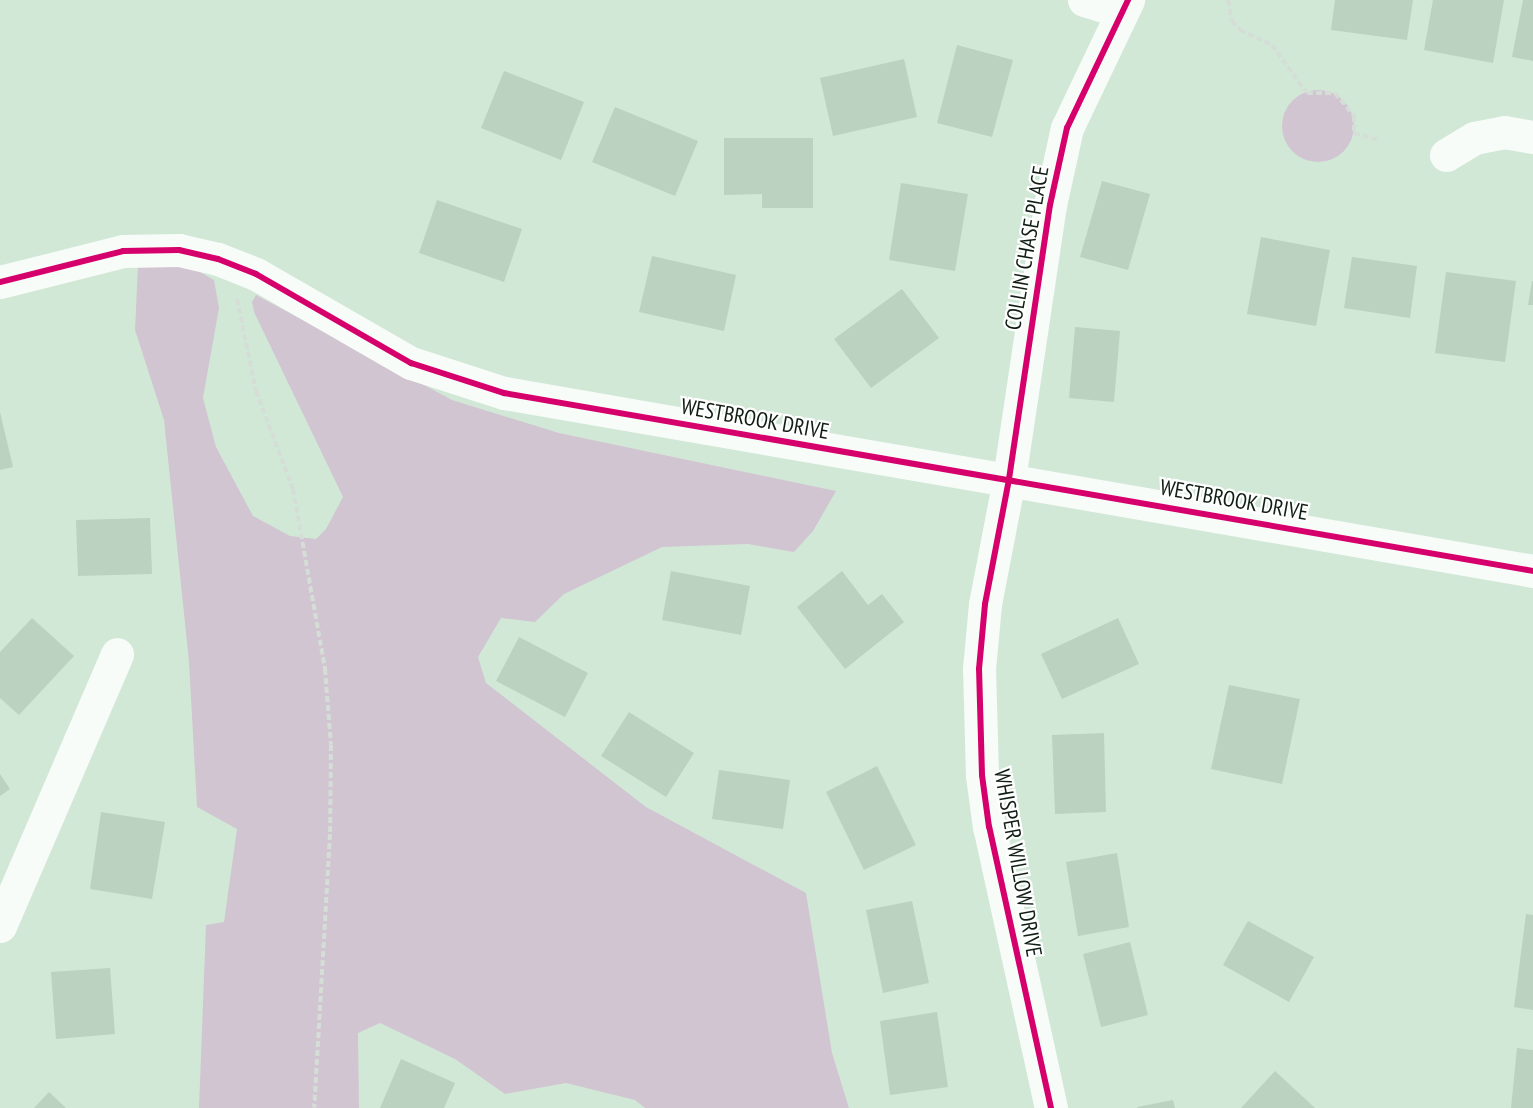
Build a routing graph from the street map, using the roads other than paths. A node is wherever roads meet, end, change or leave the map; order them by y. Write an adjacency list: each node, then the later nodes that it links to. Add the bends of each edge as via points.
1 (1084, 0): 2 (street)
2 (1125, 5): 6 (street, COLLIN CHASE PLACE, via 1067,128 1050,205)
3 (1533, 137): 4 (street, via 1504,132 1474,138)
4 (1446, 154)
5 (0, 282): 6 (street, WESTBROOK DRIVE, via 123,251 179,250 218,258 256,274 411,363 455,380 504,393)
6 (1009, 479): 7 (street, WESTBROOK DRIVE); 10 (street, WHISPER WILLOW DRIVE, via 984,604 979,669 982,775 1011,937)
7 (1533, 571)
8 (117, 654): 9 (street)
9 (0, 926)
10 (1051, 1108)

